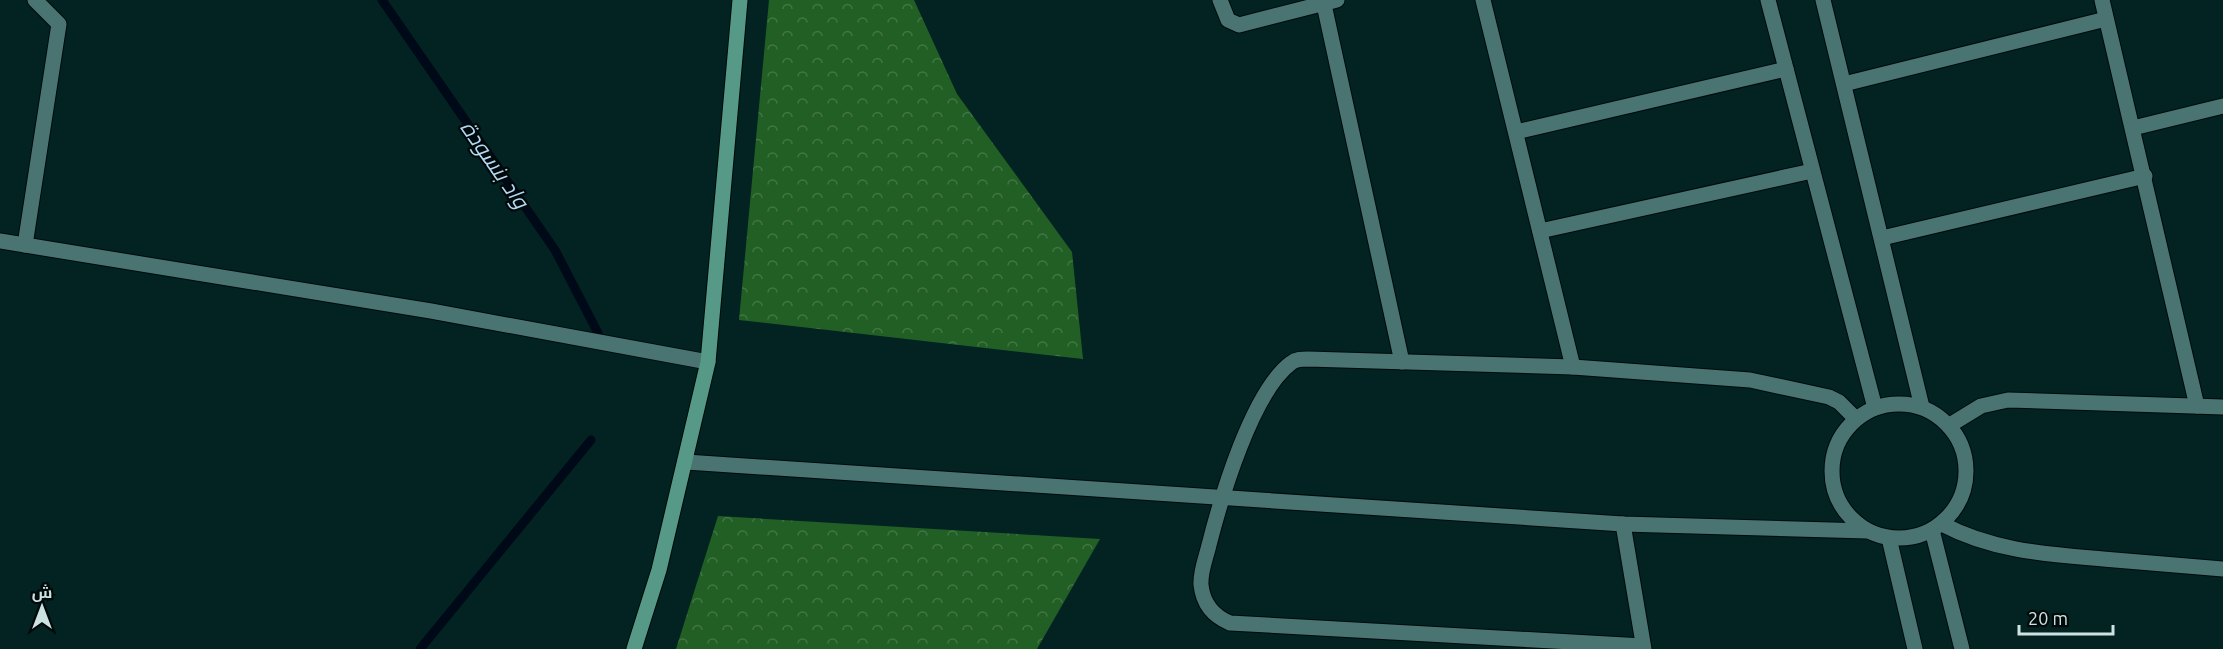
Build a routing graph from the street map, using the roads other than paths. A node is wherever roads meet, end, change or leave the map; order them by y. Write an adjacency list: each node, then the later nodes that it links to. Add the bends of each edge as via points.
1 (35, 0): 20 (street, via 59,24)
2 (740, 0): 21 (main road)
3 (1220, 0): 8 (street, via 1228,20 1239,26)
4 (1483, 0): 14 (street)
5 (1768, 0): 10 (street)
6 (1823, 0): 11 (street)
7 (2102, 0): 9 (street)
8 (1328, 1): 22 (street)
9 (2106, 19): 11 (street); 13 (street)
10 (1786, 69): 14 (street); 15 (street)
11 (1844, 84): 18 (street)
12 (2223, 106): 13 (street)
13 (2133, 128): 16 (street)
14 (1516, 132): 17 (street)
15 (1812, 171): 17 (street); 27 (street)
16 (2145, 176): 18 (street); 24 (street)
17 (1540, 231): 23 (street)
18 (1882, 238): 25 (street)
19 (0, 241): 20 (street)
20 (25, 245): 21 (street, via 431,311)
21 (708, 362): 30 (main road)
22 (1402, 362): 23 (street); 31 (street, via 1302,359 1289,364 1254,414)
23 (1573, 367): 28 (street, via 1777,384 1829,397)
24 (2197, 406): 26 (street); 29 (street, via 2008,400 1981,406)
25 (1922, 407): 27 (street, via 1898,404); 29 (street)
26 (2223, 407)
27 (1875, 408): 28 (street)
28 (1856, 419): 34 (street, via 1841,435 1833,456 1832,478 1838,499 1850,518)
29 (1950, 426): 33 (street, via 1962,444 1967,465 1965,487 1956,507)
30 (686, 462): 31 (street); 38 (main road, via 659,570)
31 (1221, 499): 32 (street); 37 (street, via 1201,584 1210,609 1230,623)
32 (1623, 524): 34 (street); 37 (street)
33 (1937, 527): 35 (street, via 1911,538); 36 (street, via 2020,551); 40 (street)
34 (1867, 531): 35 (street)
35 (1889, 538): 39 (street)
36 (2223, 569)
37 (1644, 648)
38 (633, 649)
39 (1915, 649)
40 (1962, 649)

